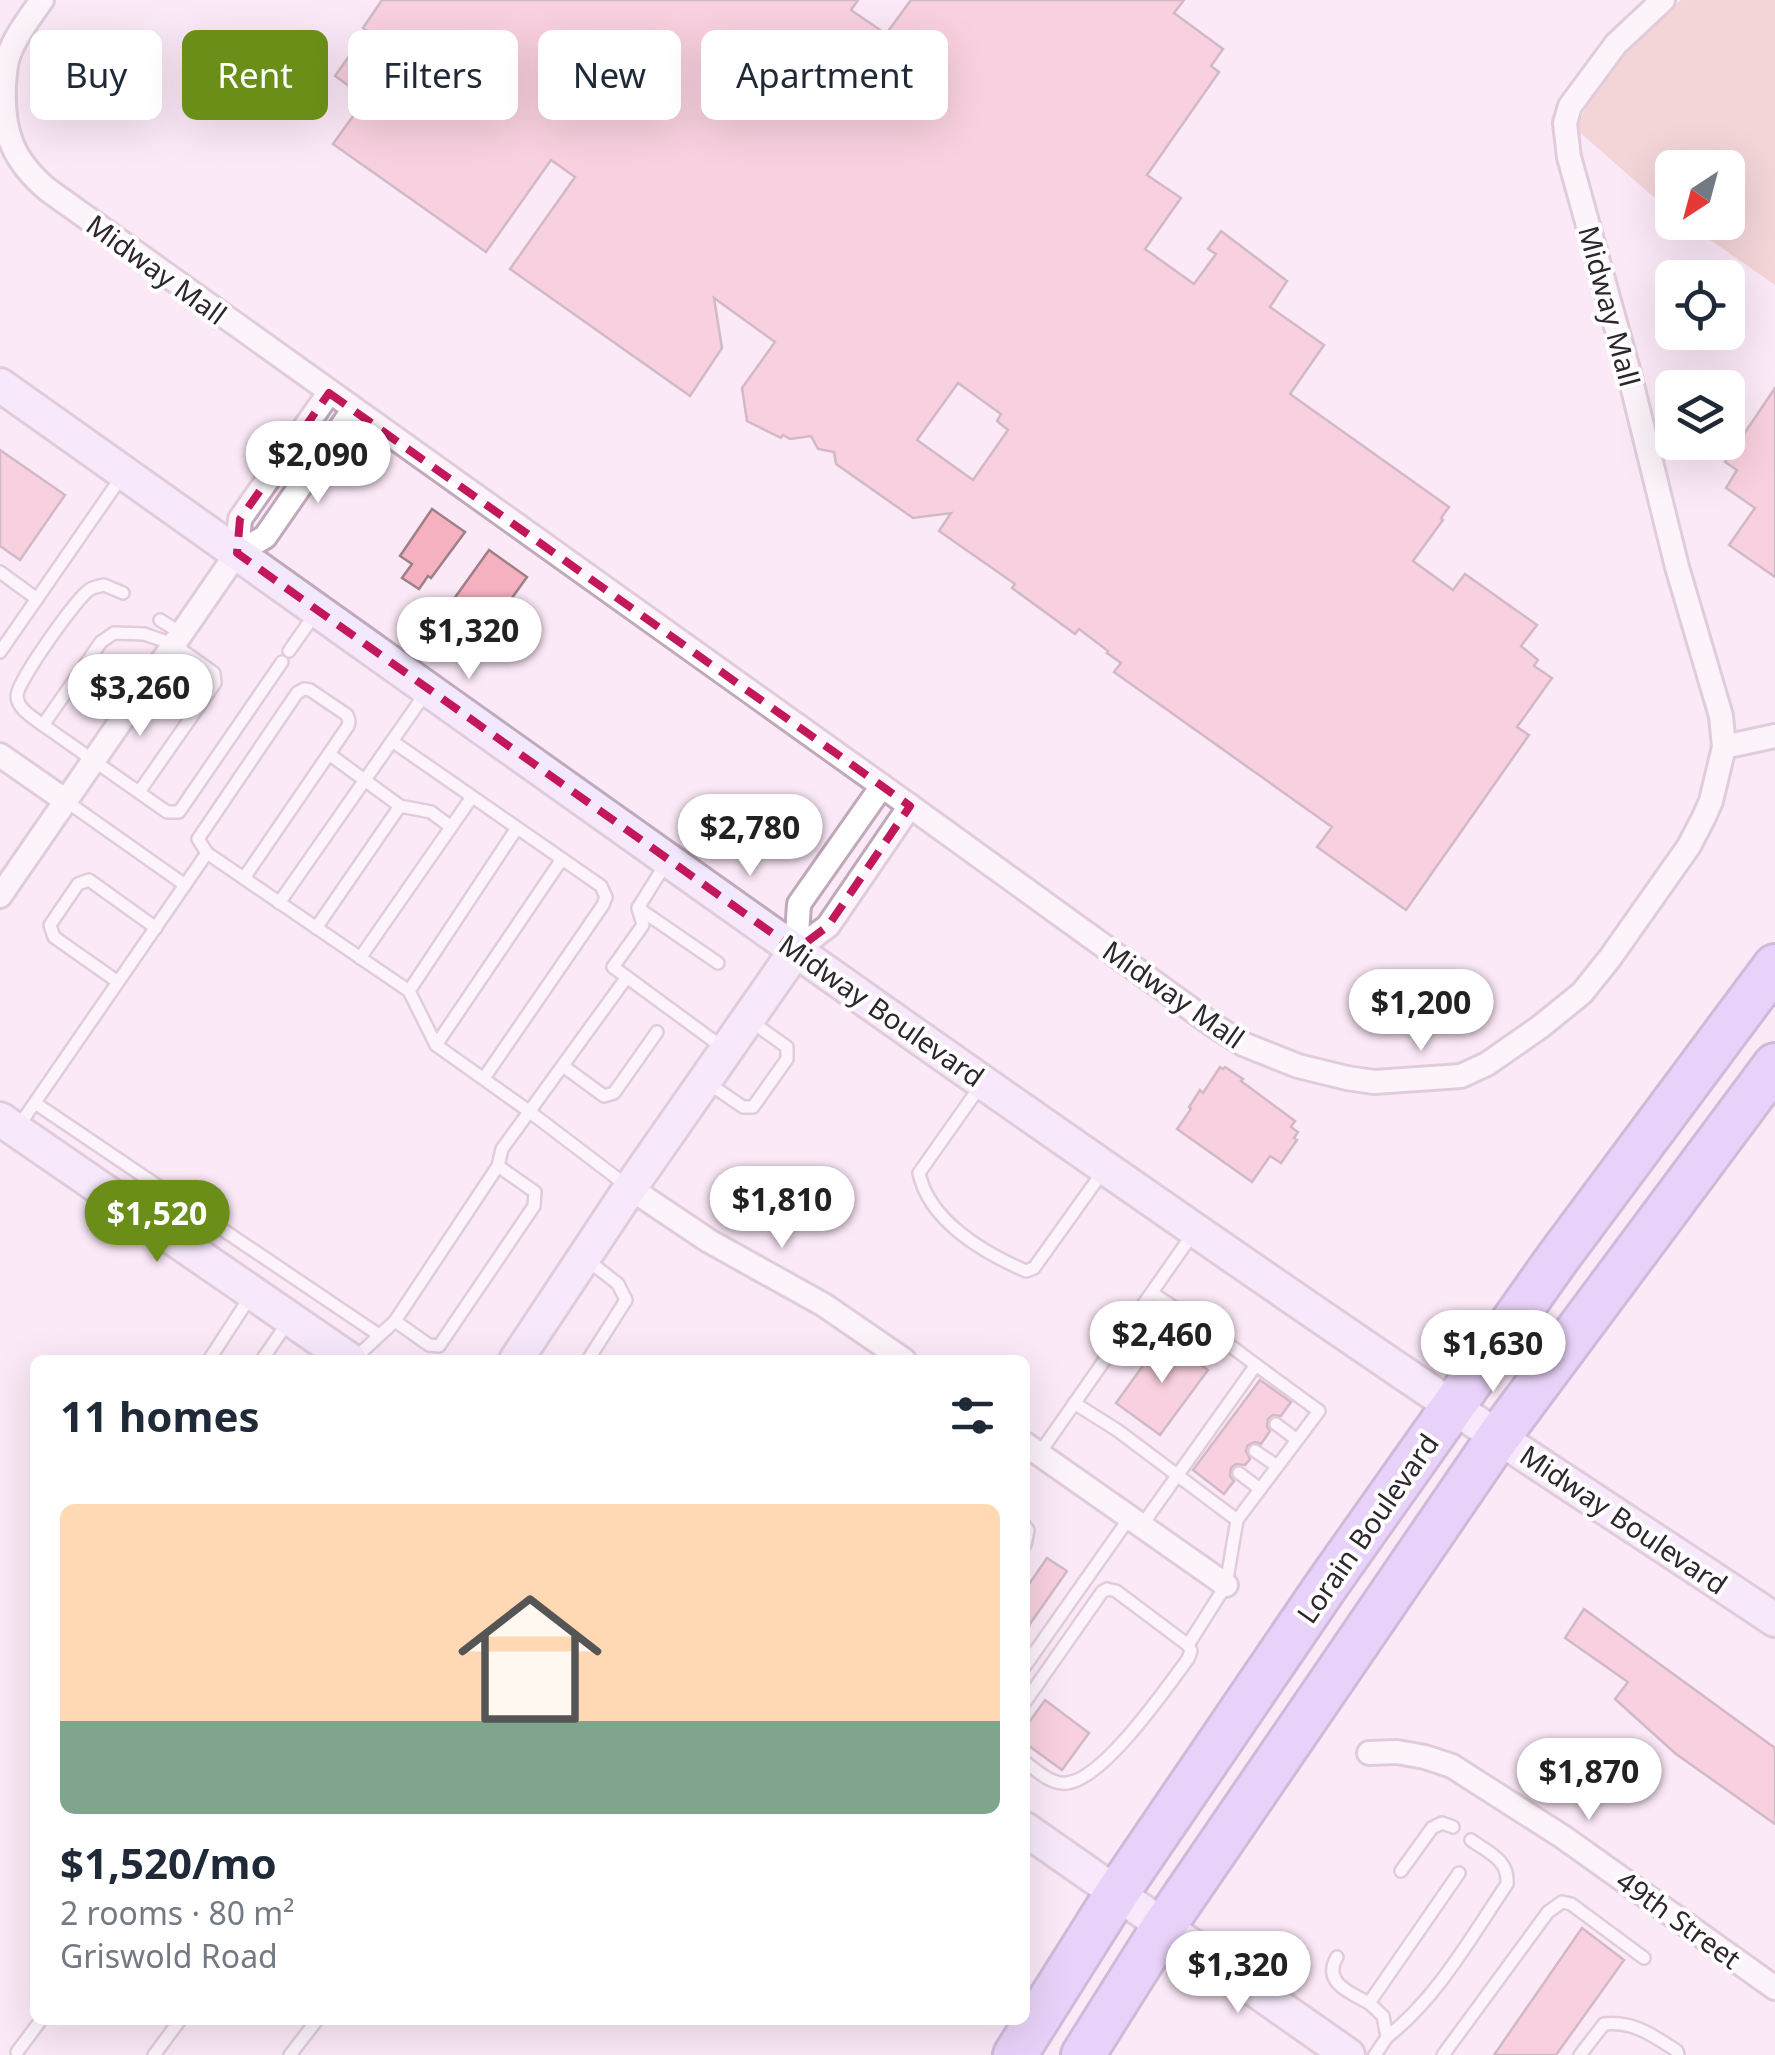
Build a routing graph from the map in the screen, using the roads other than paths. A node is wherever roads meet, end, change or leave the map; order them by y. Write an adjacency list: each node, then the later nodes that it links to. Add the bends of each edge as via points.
1 (42, 0): 3 (street, Midway Mall, via 6,62)
2 (1663, 0): 20 (street, Midway Mall, via 1616,44 1580,92 1565,134)
3 (3, 129): 5 (street, Midway Mall, via 48,190)
4 (0, 385): 7 (street, Midway Boulevard)
5 (329, 393): 6 (street, Midway Mall); 8 (street, via 240,519)
6 (353, 410): 8 (street, via 264,536); 25 (street, Midway Mall)
7 (124, 473): 8 (street, Midway Boulevard); 11 (lane)
8 (237, 553): 12 (street, Midway Boulevard); 14 (street)
9 (0, 572): 11 (lane)
10 (123, 593): 17 (lane, via 104,584 88,591 22,680 17,701)
11 (37, 598): 15 (lane)
12 (318, 611): 16 (street, Midway Boulevard); 26 (lane, via 179,812)
13 (160, 620): 14 (lane)
14 (177, 639): 17 (lane, via 114,632); 23 (street); 26 (lane, via 214,673 215,683)
15 (0, 652)
16 (427, 691): 19 (lane); 35 (street, Midway Boulevard)
17 (43, 724): 23 (lane)
18 (1775, 736): 20 (street)
19 (392, 741): 24 (lane); 27 (lane)
20 (1724, 747): 30 (street, Midway Mall, via 1696,836 1582,993 1487,1064 1450,1078 1346,1078 1243,1044)
21 (329, 754): 24 (lane); 33 (lane, via 350,721 347,715 310,690 297,693 198,838); 36 (lane)
22 (0, 755): 28 (street)
23 (94, 760): 26 (lane); 28 (street)
24 (365, 780): 29 (lane); 39 (lane)
25 (882, 786): 30 (street, Midway Mall); 43 (street, via 799,904)
26 (139, 792)
27 (472, 796): 31 (lane); 32 (lane)
28 (66, 800): 37 (lane); 38 (street)
29 (400, 806): 31 (lane, via 431,812); 42 (lane)
30 (910, 806): 43 (street, via 828,926)
31 (451, 826): 44 (lane)
32 (518, 828): 34 (lane); 49 (lane)
33 (208, 854): 36 (lane); 37 (lane)
34 (562, 859): 52 (lane); 56 (lane, via 602,886 606,897)
35 (668, 860): 40 (lane); 43 (street, Midway Boulevard)
36 (244, 878): 39 (lane)
37 (185, 885): 41 (lane)
38 (0, 896)
39 (279, 903): 42 (lane)
40 (638, 908): 45 (lane); 47 (lane, via 642,925 614,967)
41 (156, 928): 48 (lane); 48 (lane, via 89,880 78,884 50,924 54,937)
42 (316, 928): 44 (lane)
43 (796, 950): 50 (street); 58 (street, Midway Boulevard)
44 (360, 958): 49 (lane)
45 (718, 963)
46 (1775, 966): 81 (highway, Lorain Boulevard)
47 (628, 977): 53 (lane); 55 (lane)
48 (118, 982): 59 (lane)
49 (409, 991): 52 (lane)
50 (748, 1019): 53 (street); 57 (lane, via 787,1047 787,1058 753,1108)
51 (657, 1032): 55 (lane, via 614,1093 604,1096)
52 (436, 1045): 56 (lane)
53 (726, 1050): 57 (street)
54 (1775, 1065): 83 (highway, Lorain Boulevard)
55 (563, 1066): 60 (lane)
56 (484, 1078): 60 (lane)
57 (704, 1081): 64 (street)
58 (983, 1082): 63 (street, Midway Boulevard); 63 (lane, via 919,1173 938,1210 999,1260 1034,1268)
59 (35, 1102): 61 (lane); 71 (lane)
60 (530, 1112): 62 (lane, via 502,1149); 64 (lane)
61 (8, 1125): 67 (street)
62 (498, 1166): 70 (lane); 70 (lane, via 535,1192 534,1206 439,1346)
63 (1106, 1167): 65 (street, Midway Boulevard)
64 (630, 1188): 66 (street); 78 (street)
65 (1196, 1229): 68 (lane); 81 (street, Midway Boulevard)
66 (584, 1257): 76 (street); 77 (lane, via 618,1284 626,1300)
67 (252, 1293): 69 (street); 72 (lane)
68 (1152, 1293): 79 (lane); 80 (lane)
69 (290, 1318): 73 (lane); 74 (street)
70 (395, 1321): 71 (lane)
71 (379, 1336): 75 (lane)
72 (212, 1355)
73 (265, 1355)
74 (345, 1355)
75 (358, 1355)
76 (519, 1355)
77 (591, 1355)
78 (897, 1355)
79 (1256, 1365): 84 (lane, via 1319,1411); 89 (lane, via 1240,1398)
80 (1074, 1403): 85 (lane); 89 (lane)
81 (1452, 1406): 83 (street, Midway Boulevard); 105 (highway, Lorain Boulevard)
82 (1276, 1424): 84 (lane)
83 (1499, 1436): 94 (street, Midway Boulevard); 106 (highway, Lorain Boulevard)
84 (1297, 1440): 87 (lane)
85 (1032, 1449): 92 (street)
86 (1255, 1451): 87 (lane)
87 (1277, 1466): 90 (lane)
88 (1239, 1473): 90 (lane)
89 (1177, 1477): 91 (lane); 92 (lane)
90 (1260, 1489): 91 (lane)
91 (1237, 1520): 93 (lane)
92 (1136, 1521): 93 (street); 96 (lane)
93 (1226, 1585): 95 (lane)
94 (1775, 1620)
95 (1188, 1645): 97 (lane, via 1107,1589); 99 (lane, via 1188,1659 1110,1757 1067,1784)
96 (1030, 1659)
97 (1030, 1695)
98 (1369, 1753): 109 (street, 49th Street, via 1397,1752 1452,1766 1563,1836)
99 (1030, 1770)
100 (1453, 1828): 103 (lane, via 1432,1828)
101 (1030, 1832): 105 (street)
102 (1471, 1840): 114 (lane, via 1503,1863 1507,1884 1436,1988)
103 (1401, 1870)
104 (1459, 1872): 110 (lane)
105 (1117, 1893): 106 (street); 118 (highway, Lorain Boulevard)
106 (1164, 1926): 119 (highway, Lorain Boulevard); 120 (street)
107 (1337, 1957): 110 (lane, via 1332,1978)
108 (1644, 1958): 122 (lane, via 1562,1902)
109 (1775, 1988)
110 (1369, 2004): 114 (lane, via 1383,2016)
111 (37, 2025): 115 (lane)
112 (176, 2025): 116 (lane)
113 (313, 2025): 117 (lane)
114 (1387, 2038): 121 (lane)
115 (16, 2052)
116 (154, 2055)
117 (290, 2055)
118 (1015, 2055)
119 (1083, 2055)
120 (1348, 2055)
121 (1375, 2055)
122 (1443, 2055)
123 (1580, 2055): 124 (lane, via 1604,2024 1619,2022)
124 (1678, 2055)

